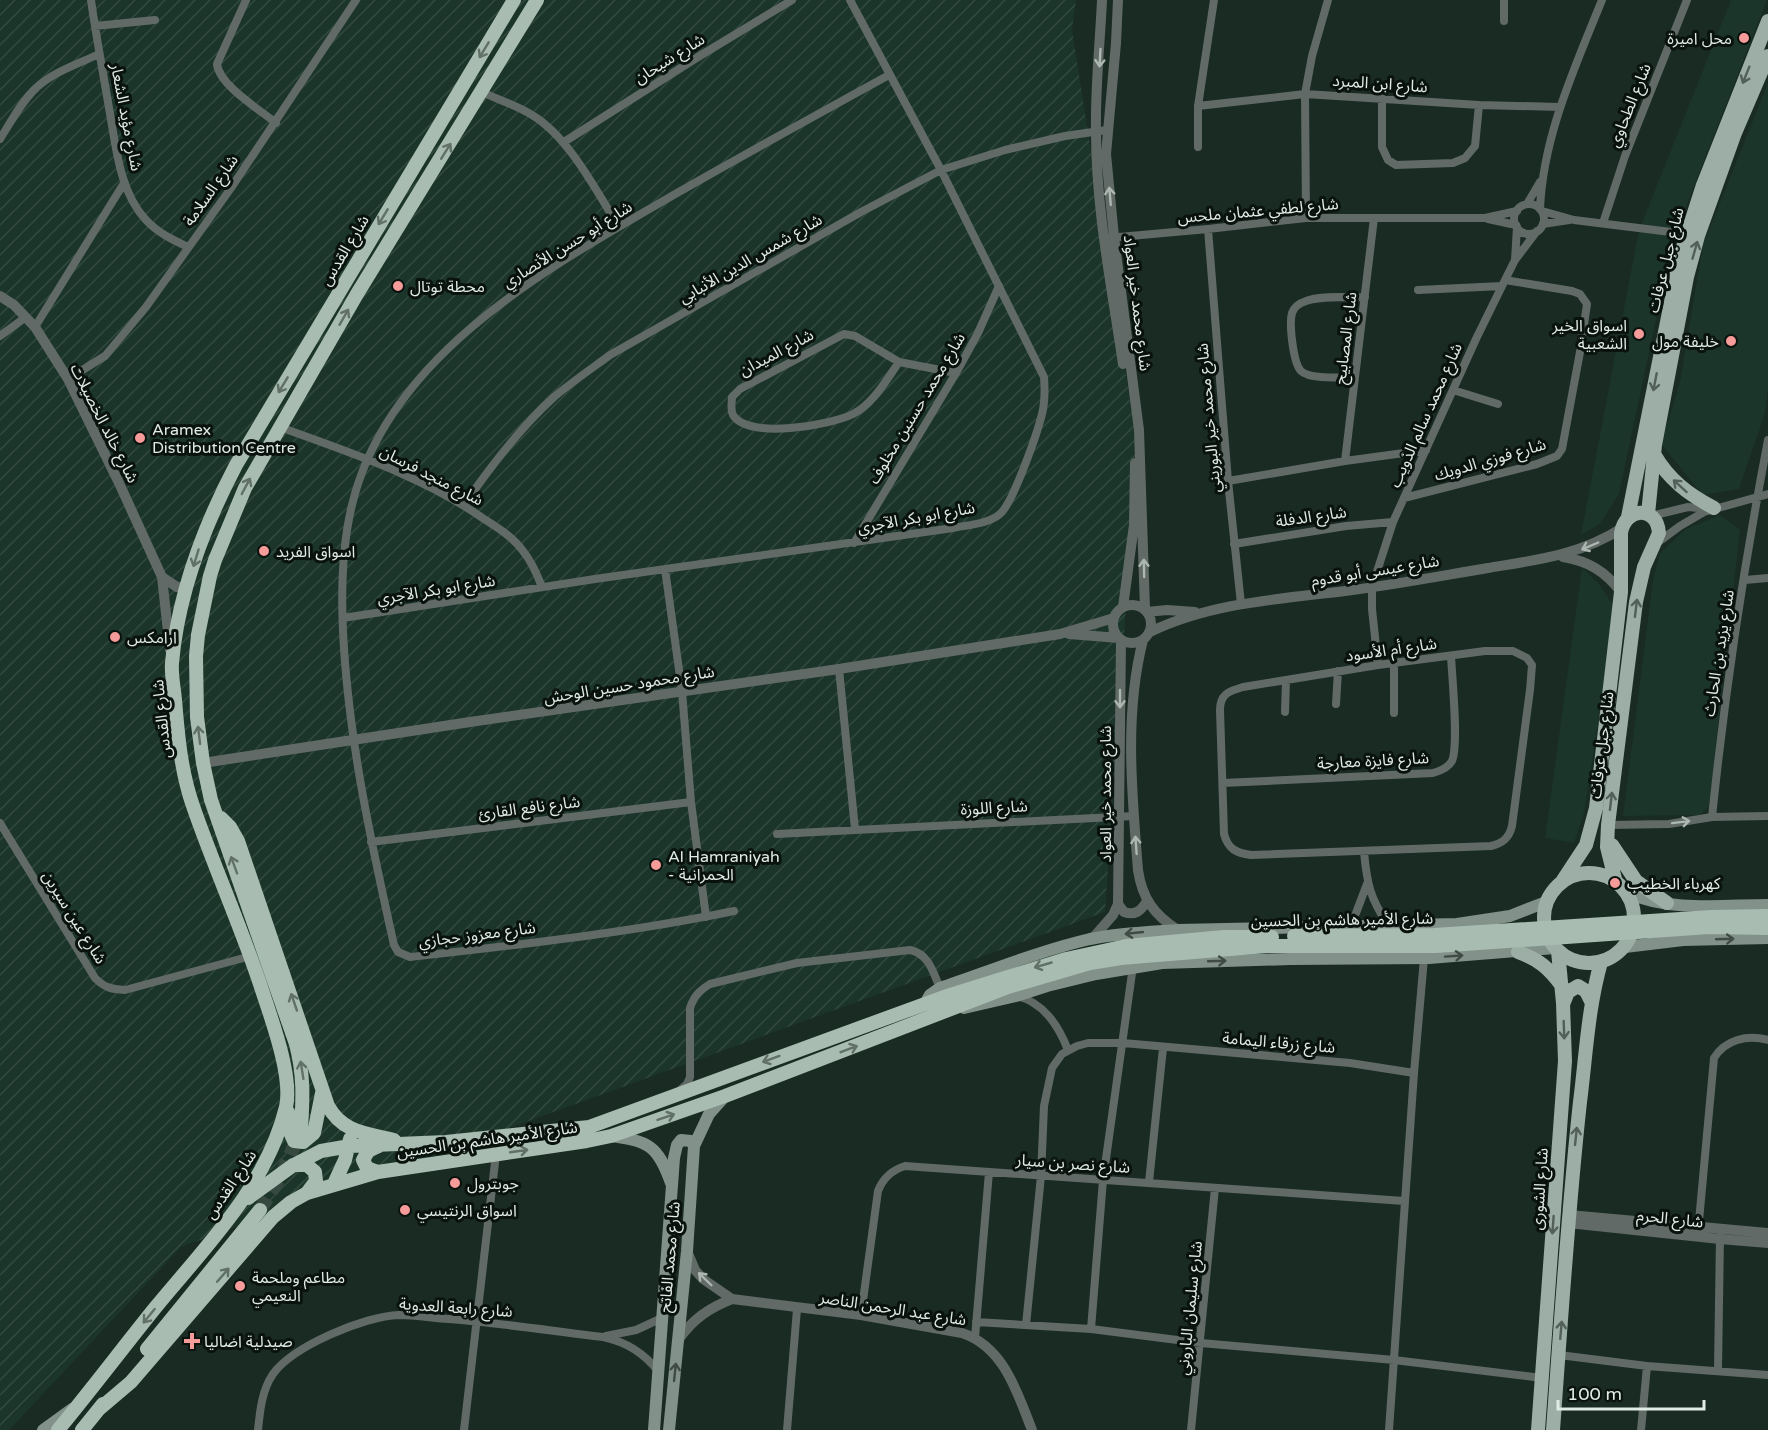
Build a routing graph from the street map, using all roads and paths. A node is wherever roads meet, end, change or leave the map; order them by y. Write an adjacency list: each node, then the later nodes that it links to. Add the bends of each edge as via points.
1 (91, 0): 18 (street, شارع مؤيد الشعار)
2 (246, 0): 28 (street, via 217,64 218,70 225,82)
3 (357, 0): 28 (street, شارع السلامة)
4 (514, 0): 90 (highway, شارع القدس, one-way to 90, via 236,465 208,521)
5 (537, 0): 22 (highway, شارع القدس)
6 (792, 0): 32 (street, شارع شيحان)
7 (850, 0): 21 (street, شارع ابو بكر الآجري)
8 (1102, 0): 30 (street, شارع محمد خير العواد, one-way to 30)
9 (1118, 0): 29 (street, شارع محمد خير العواد)
10 (1214, 0): 26 (street)
11 (1328, 0): 23 (street)
12 (1504, 0): 16 (street)
13 (1602, 0): 27 (street)
14 (1688, 0): 44 (street, شارع الطحاوي, via 1625,156)
15 (155, 20): 18 (street)
16 (1504, 21)
17 (1768, 21): 49 (main road, شارع جبل عرفات, one-way to 49)
18 (95, 26): 19 (street, شارع مؤيد الشعار)
19 (99, 54): 31 (street, via 36,88); 36 (street, شارع مؤيد الشعار)
20 (1768, 56): 70 (main road, شارع جبل عرفات, one-way to 20, via 1682,298 1696,246 1735,133)
21 (889, 75): 34 (street, شارع ابو بكر الآجري); 46 (street, شارع أبو حسن الأنصاري)
22 (482, 92): 32 (street, via 532,115); 67 (highway, شارع القدس, one-way to 22, via 357,294)
23 (1305, 94): 24 (street, شارع ابن المبرد); 26 (street, شارع ابن المبرد); 40 (street)
24 (1383, 98): 25 (street, شارع ابن المبرد); 25 (street, via 1382,147 1388,160 1396,165 1453,163 1465,158 1475,146)
25 (1479, 105): 27 (street, شارع ابن المبرد)
26 (1198, 106): 33 (street)
27 (1560, 107): 35 (street)
28 (276, 123): 51 (street, شارع السلامة)
29 (1107, 130): 30 (street, شارع شمس الدين الأنبابي); 50 (street, شارع محمد خير العواد, one-way to 29)
30 (1095, 131): 34 (street, شارع شمس الدين الأنبابي, via 1015,148); 50 (street, شارع محمد خير العواد, via 1100,203)
31 (0, 139)
32 (564, 142): 46 (street)
33 (1197, 147)
34 (941, 170): 54 (street, شارع ابو بكر الآجري); 77 (street, شارع شمس الدين الأنبابي, via 692,308 580,376 553,398 508,446)
35 (1541, 179): 37 (street); 38 (street)
36 (124, 183): 51 (street, شارع مؤيد الشعار, via 146,220); 59 (street)
37 (1527, 204): 38 (street); 39 (street)
38 (1541, 210): 43 (street); 47 (street)
39 (1516, 211): 42 (street, شارع لطفي عثمان ملحس); 45 (street)
40 (1306, 218): 41 (street, شارع لطفي عثمان ملحس); 48 (street, شارع لطفي عثمان ملحس)
41 (1374, 218): 42 (street, شارع لطفي عثمان ملحس); 57 (street, شارع المصابيح)
42 (1485, 218): 45 (street, شارع لطفي عثمان ملحس)
43 (1574, 220): 44 (street); 47 (street)
44 (1603, 223): 49 (street)
45 (1516, 226): 47 (street, via 1530,233); 52 (street, شارع محمد سالم الذويب)
46 (619, 227): 71 (street, شارع أبو حسن الأنصاري, via 482,318 406,396)
47 (1540, 228): 52 (street, شارع محمد سالم الذويب)
48 (1208, 230): 50 (street, شارع لطفي عثمان ملحس); 73 (street, شارع محمد خير البوريني)
49 (1687, 234): 81 (main road, شارع جبل عرفات, one-way to 81)
50 (1109, 238): 95 (street, شارع محمد خير العواد, via 1134,448 1134,525); 96 (street, شارع محمد خير العواد, one-way to 50, via 1139,430)
51 (188, 247): 64 (street, شارع السلامة, via 105,356)
52 (1515, 260): 53 (street, شارع محمد سالم الذويب)
53 (1503, 283): 55 (street); 65 (street, شارع محمد سالم الذويب); 76 (street, شارع فوزي الدويك, via 1572,291 1587,304 1562,449 1548,460)
54 (999, 286): 62 (street, شارع محمد حسنين مخلوف); 82 (street, شارع ابو بكر الآجري, via 1037,360 1045,393 1035,435 1009,501 1001,513 984,521)
55 (1418, 290)
56 (0, 296): 58 (street, شارع خالد الخصيلات)
57 (1365, 297): 63 (street, شارع المصابيح); 63 (street, via 1306,301 1292,312 1293,349 1299,370 1313,376)
58 (26, 316): 59 (street, شارع خالد الخصيلات); 60 (street)
59 (35, 327): 64 (street, شارع خالد الخصيلات)
60 (0, 336)
61 (899, 362): 61 (street, شارع الميدان, via 855,336 844,334 740,389 732,397 732,414 762,429 843,418 863,408); 62 (street, شارع الميدان)
62 (956, 373): 82 (street, شارع محمد حسنين مخلوف)
63 (1355, 377): 72 (street, شارع المصابيح)
64 (68, 379): 87 (street, شارع خالد الخصيلات)
65 (1453, 390): 66 (street); 69 (street, شارع محمد سالم الذويب)
66 (1498, 404)
67 (280, 428): 71 (street, شارع منجد فرسان); 115 (highway, شارع القدس, one-way to 67, via 196,656 210,576 238,503)
68 (1768, 440): 75 (street, شارع يزيد بن الحارث)
69 (1426, 450): 72 (street); 76 (street, شارع محمد سالم الذويب)
70 (1654, 454): 78 (main road, one-way to 70, via 1678,485); 79 (main road, شارع جبل عرفات)
71 (367, 459): 77 (street, شارع منجد فرسان); 98 (street, شارع أبو حسن الأنصاري, via 348,525)
72 (1345, 461): 73 (street)
73 (1228, 481): 83 (street, شارع محمد خير البوريني)
74 (1768, 494): 75 (street)
75 (1757, 497): 78 (street); 89 (street, شارع يزيد بن الحارث)
76 (1404, 498): 80 (street, شارع محمد سالم الذويب)
77 (464, 505): 91 (street, شارع منجد فرسان, via 507,534 523,550)
78 (1712, 509): 79 (street, via 1688,507); 84 (street, via 1680,526)
79 (1650, 515): 81 (main road, via 1636,513); 84 (main road, شارع جبل عرفات, via 1659,533)
80 (1393, 522): 83 (street, شارع الدفلة); 92 (street, شارع محمد سالم الذويب)
81 (1625, 523): 85 (street, شارع عيسى أبو قدوم, one-way to 85, via 1591,546); 93 (main road, شارع جبل عرفات)
82 (854, 543): 86 (street, شارع ابو بكر الآجري)
83 (1234, 544): 94 (street, شارع محمد خير البوريني)
84 (1653, 547): 126 (main road, شارع جبل عرفات, one-way to 84, via 1638,588)
85 (1556, 556): 92 (street, شارع عيسى أبو قدوم); 93 (street, شارع عيسى أبو قدوم, via 1598,568)
86 (665, 569): 91 (street, شارع ابو بكر الآجري); 110 (street)
87 (162, 578): 90 (street, via 177,587); 106 (street, شارع خالد الخصيلات)
88 (1768, 578): 89 (street)
89 (1745, 580): 122 (street, شارع يزيد بن الحارث)
90 (187, 587): 106 (highway, شارع القدس)
91 (542, 587): 98 (street, شارع ابو بكر الآجري)
92 (1372, 587): 94 (street, شارع عيسى أبو قدوم); 105 (street, شارع محمد سالم الذويب)
93 (1620, 591): 128 (main road, شارع جبل عرفات, via 1596,808)
94 (1241, 604): 97 (street, شارع عيسى أبو قدوم)
95 (1123, 607): 96 (street, via 1130,604); 99 (street)
96 (1146, 610): 97 (street, شارع عيسى أبو قدوم); 101 (street, via 1152,625)
97 (1198, 613): 101 (street, شارع عيسى أبو قدوم)
98 (343, 618): 114 (street, شارع أبو حسن الأنصاري)
99 (1114, 618): 100 (street, شارع محمود حسين الوحش); 102 (street, via 1113,629)
100 (1060, 634): 102 (street, شارع محمود حسين الوحش); 107 (street, شارع محمود حسين الوحش)
101 (1147, 636): 102 (street, via 1133,644); 120 (street, شارع محمد خير العواد, via 1136,675 1131,764)
102 (1120, 639): 119 (street, شارع محمد خير العواد, one-way to 119)
103 (1451, 656): 104 (street, شارع أم الأسود); 116 (street, شارع فايزة معارجة, via 1455,744 1451,762 1441,771); 129 (street, شارع أم الأسود, via 1514,651 1532,665 1510,832 1502,842 1491,846)
104 (1394, 663): 105 (street, شارع أم الأسود); 113 (street)
105 (1378, 665): 108 (street, شارع أم الأسود)
106 (172, 666): 152 (highway, شارع القدس, via 178,739 192,804)
107 (839, 669): 110 (street, شارع محمود حسين الوحش); 124 (street)
108 (1338, 671): 109 (street, شارع أم الأسود); 111 (street)
109 (1286, 680): 112 (street); 116 (street, شارع أم الأسود, via 1243,687 1222,697)
110 (682, 691): 114 (street, شارع محمود حسين الوحش); 117 (street)
111 (1336, 704)
112 (1285, 712)
113 (1394, 714)
114 (354, 739): 115 (street, شارع محمود حسين الوحش); 127 (street, شارع معزوز حجازي)
115 (203, 763): 118 (highway, شارع القدس)
116 (1223, 783): 129 (street, شارع أم الأسود, via 1224,834 1228,847 1235,852)
117 (691, 802): 127 (street, شارع نافع القارئ); 140 (street)
118 (215, 813): 170 (highway, one-way to 118, via 238,841); 174 (highway, شارع القدس, one-way to 118, via 304,1091 298,1053)
119 (1120, 816): 120 (street, شارع اللوزة); 124 (street, شارع اللوزة); 136 (street, شارع محمد خير العواد)
120 (1134, 816): 134 (street, شارع محمد خير العواد, one-way to 120, via 1137,870)
121 (1768, 816): 122 (street)
122 (1712, 817): 126 (street, one-way to 122)
123 (0, 823): 152 (street, شارع عين سيرين, via 103,986 125,990)
124 (855, 829): 125 (street, شارع اللوزة)
125 (777, 834)
126 (1608, 837): 128 (main road, via 1596,850); 130 (main road, شارع جبل عرفات); 137 (main road, via 1636,881)
127 (371, 842): 140 (street, شارع معزوز حجازي, via 394,945 398,952 410,957)
128 (1586, 845): 131 (main road, شارع جبل عرفات)
129 (1364, 852): 132 (street)
130 (1615, 879): 131 (main road, via 1598,873 1580,873); 133 (main road)
131 (1563, 880): 135 (main road)
132 (1367, 884): 142 (street); 143 (street)
133 (1628, 893): 137 (main road, via 1643,900); 148 (main road, via 1635,911 1634,930)
134 (1147, 901): 136 (street, via 1143,909 1133,914 1124,912); 144 (street, شارع محمد خير العواد)
135 (1546, 902): 139 (main road, شارع الأمير هاشم بن الحسين); 149 (main road, via 1544,927)
136 (1118, 904): 145 (street)
137 (1674, 904): 141 (main road); 147 (main road, via 1660,923 1665,931)
138 (734, 911): 140 (street, شارع معزوز حجازي)
139 (1510, 916): 142 (main road, شارع الأمير هاشم بن الحسين, via 1457,924); 150 (main road, via 1521,923 1525,934 1521,942)
140 (706, 917)
141 (1766, 922): 146 (highway, شارع الأمير هاشم بن الحسين); 147 (main road, one-way to 141)
142 (1388, 925): 143 (main road, شارع الأمير هاشم بن الحسين)
143 (1348, 926): 144 (main road, شارع الأمير هاشم بن الحسين)
144 (1178, 930): 145 (main road, شارع الأمير هاشم بن الحسين, one-way to 145)
145 (1092, 939): 157 (main road, شارع الأمير هاشم بن الحسين)
146 (1435, 940): 161 (highway, شارع الأمير هاشم بن الحسين, one-way to 161, via 1224,938 1126,946 1066,958); 162 (highway, شارع الأمير هاشم بن الحسين, via 1267,946 1121,958 1008,987)
147 (1683, 940): 148 (main road)
148 (1624, 947): 154 (main road)
149 (1557, 950): 151 (main road, شارع الأمير هاشم بن الحسين); 154 (main road, via 1578,962); 156 (main road, شارع الشورى)
150 (1500, 952): 151 (main road, شارع الأمير هاشم بن الحسين); 153 (main road, شارع الأمير هاشم بن الحسين, one-way to 150)
151 (1518, 952): 156 (main road, via 1538,960)
152 (251, 956): 173 (highway, شارع القدس, via 282,1058)
153 (1424, 958): 155 (main road, شارع الأمير هاشم بن الحسين, one-way to 153, via 1278,959); 168 (street)
154 (1601, 962): 160 (main road, شارع الشورى)
155 (1133, 966): 158 (main road, شارع الأمير هاشم بن الحسين); 164 (street)
156 (1562, 986): 159 (main road, شارع الشورى)
157 (940, 988): 161 (main road, شارع الأمير هاشم بن الحسين); 167 (street, via 928,960 910,950 797,963 710,984 700,990 690,1008)
158 (1016, 996): 162 (main road, شارع الأمير هاشم بن الحسين); 166 (street, via 1029,999 1048,1015)
159 (1563, 1003): 160 (main road, via 1568,992 1578,986); 219 (main road, شارع الشورى, one-way to 219, via 1565,1061)
160 (1592, 1003): 195 (main road, شارع الشورى, one-way to 160)
161 (925, 1004): 169 (highway, شارع الأمير هاشم بن الحسين, one-way to 169)
162 (954, 1008): 172 (highway, شارع الأمير هاشم بن الحسين, one-way to 162)
163 (1768, 1040): 196 (street, via 1732,1041 1714,1058)
164 (1123, 1043): 165 (street, شارع زرقاء اليمامة); 166 (street, شارع زرقاء اليمامة, via 1088,1043); 186 (street)
165 (1163, 1047): 168 (street, شارع زرقاء اليمامة, via 1350,1063); 187 (street)
166 (1068, 1050): 185 (street, via 1057,1060 1048,1082)
167 (691, 1070): 169 (street, via 695,1080); 171 (street, via 687,1084)
168 (1414, 1073): 192 (street)
169 (705, 1083): 171 (highway, شارع الأمير هاشم بن الحسين)
170 (323, 1090): 173 (highway, via 314,1133 303,1142 291,1137); 175 (highway, via 334,1117)
171 (674, 1095): 177 (highway, شارع الأمير هاشم بن الحسين, via 589,1126 446,1142)
172 (725, 1096): 176 (highway, شارع الأمير هاشم بن الحسين, one-way to 172); 180 (main road, شارع محمد الفاتح, via 709,1114)
173 (286, 1104): 193 (highway, شارع القدس, via 269,1155)
174 (301, 1129)
175 (351, 1130): 177 (highway); 179 (highway)
176 (611, 1136): 181 (highway, شارع الأمير هاشم بن الحسين, one-way to 176); 189 (main road, شارع محمد الفاتح, via 638,1140 649,1146)
177 (401, 1142): 178 (highway, شارع الأمير هاشم بن الحسين)
178 (381, 1145): 179 (highway, شارع الأمير هاشم بن الحسين); 183 (highway, via 369,1151 363,1160 367,1168)
179 (350, 1146): 182 (highway, شارع الأمير هاشم بن الحسين, via 321,1151); 188 (highway)
180 (694, 1146): 189 (main road, via 686,1139 677,1145); 200 (main road, شارع محمد الفاتح)
181 (496, 1154): 183 (highway, شارع الأمير هاشم بن الحسين); 205 (street)
182 (292, 1166): 191 (highway, via 306,1165 315,1172 316,1181); 193 (highway, شارع الأمير هاشم بن الحسين)
183 (378, 1172): 188 (highway, شارع الأمير هاشم بن الحسين)
184 (989, 1172): 185 (street, شارع نصر بن سيار); 203 (street, شارع نصر بن سيار, via 905,1166 888,1174 878,1191); 206 (street)
185 (1041, 1176): 186 (street, شارع نصر بن سيار); 207 (street)
186 (1103, 1180): 187 (street, شارع نصر بن سيار); 208 (street)
187 (1149, 1182): 190 (street, شارع نصر بن سيار)
188 (334, 1184): 191 (highway, شارع الأمير هاشم بن الحسين)
189 (672, 1184): 204 (main road, شارع محمد الفاتح)
190 (1215, 1188): 192 (street, شارع نصر بن سيار); 212 (street, شارع سليمان الباروني)
191 (307, 1193): 221 (highway, شارع الأمير هاشم بن الحسين, one-way to 191, via 131,1382 273,1217)
192 (1404, 1202): 214 (street)
193 (239, 1205): 220 (highway, شارع القدس, one-way to 220)
194 (260, 1210): 221 (highway)
195 (1569, 1219): 196 (street, شارع الحرم); 213 (main road, شارع الشورى, one-way to 195)
196 (1698, 1232): 198 (street, شارع الحرم)
197 (1768, 1233): 198 (street, شارع الحرم)
198 (1720, 1234): 199 (street, شارع الحرم); 216 (street)
199 (1768, 1241)
200 (687, 1251): 201 (street, شارع عبد الرحمن الناصر, one-way to 200, via 703,1279); 211 (main road, شارع محمد الفاتح)
201 (732, 1299): 202 (street, شارع عبد الرحمن الناصر); 211 (street, via 701,1314)
202 (797, 1309): 203 (street, شارع عبد الرحمن الناصر); 229 (street)
203 (861, 1315): 210 (street, شارع عبد الرحمن الناصر)
204 (662, 1318): 209 (street, شارع رابعة العدوية, via 636,1330); 217 (main road, شارع محمد الفاتح)
205 (476, 1321): 209 (street, شارع رابعة العدوية); 225 (street, شارع رابعة العدوية, via 399,1315 379,1318 316,1341 286,1360 274,1373 265,1388); 226 (street)
206 (976, 1322): 207 (street); 210 (street)
207 (1026, 1325): 208 (street)
208 (1091, 1329): 212 (street)
209 (603, 1337): 217 (street, شارع رابعة العدوية, via 635,1348)
210 (975, 1338): 230 (street, شارع عبد الرحمن الناصر, via 999,1360)
211 (679, 1339): 228 (main road, شارع محمد الفاتح, one-way to 211)
212 (1201, 1343): 214 (street); 231 (street, شارع سليمان الباروني)
213 (1559, 1355): 215 (street); 234 (main road, شارع الشورى)
214 (1394, 1360): 219 (street); 232 (street)
215 (1647, 1366): 216 (street); 235 (street)
216 (1718, 1371): 218 (street)
217 (659, 1372): 227 (main road, شارع محمد الفاتح)
218 (1768, 1375)
219 (1542, 1378): 233 (main road, شارع الشورى)
220 (82, 1401): 222 (main road); 223 (highway, شارع القدس)
221 (98, 1410): 224 (highway)
222 (43, 1430)
223 (58, 1430)
224 (82, 1430)
225 (258, 1430)
226 (464, 1430)
227 (654, 1430)
228 (669, 1430)
229 (787, 1430)
230 (1032, 1430)
231 (1191, 1430)
232 (1389, 1430)
233 (1538, 1430)
234 (1553, 1430)
235 (1641, 1430)

